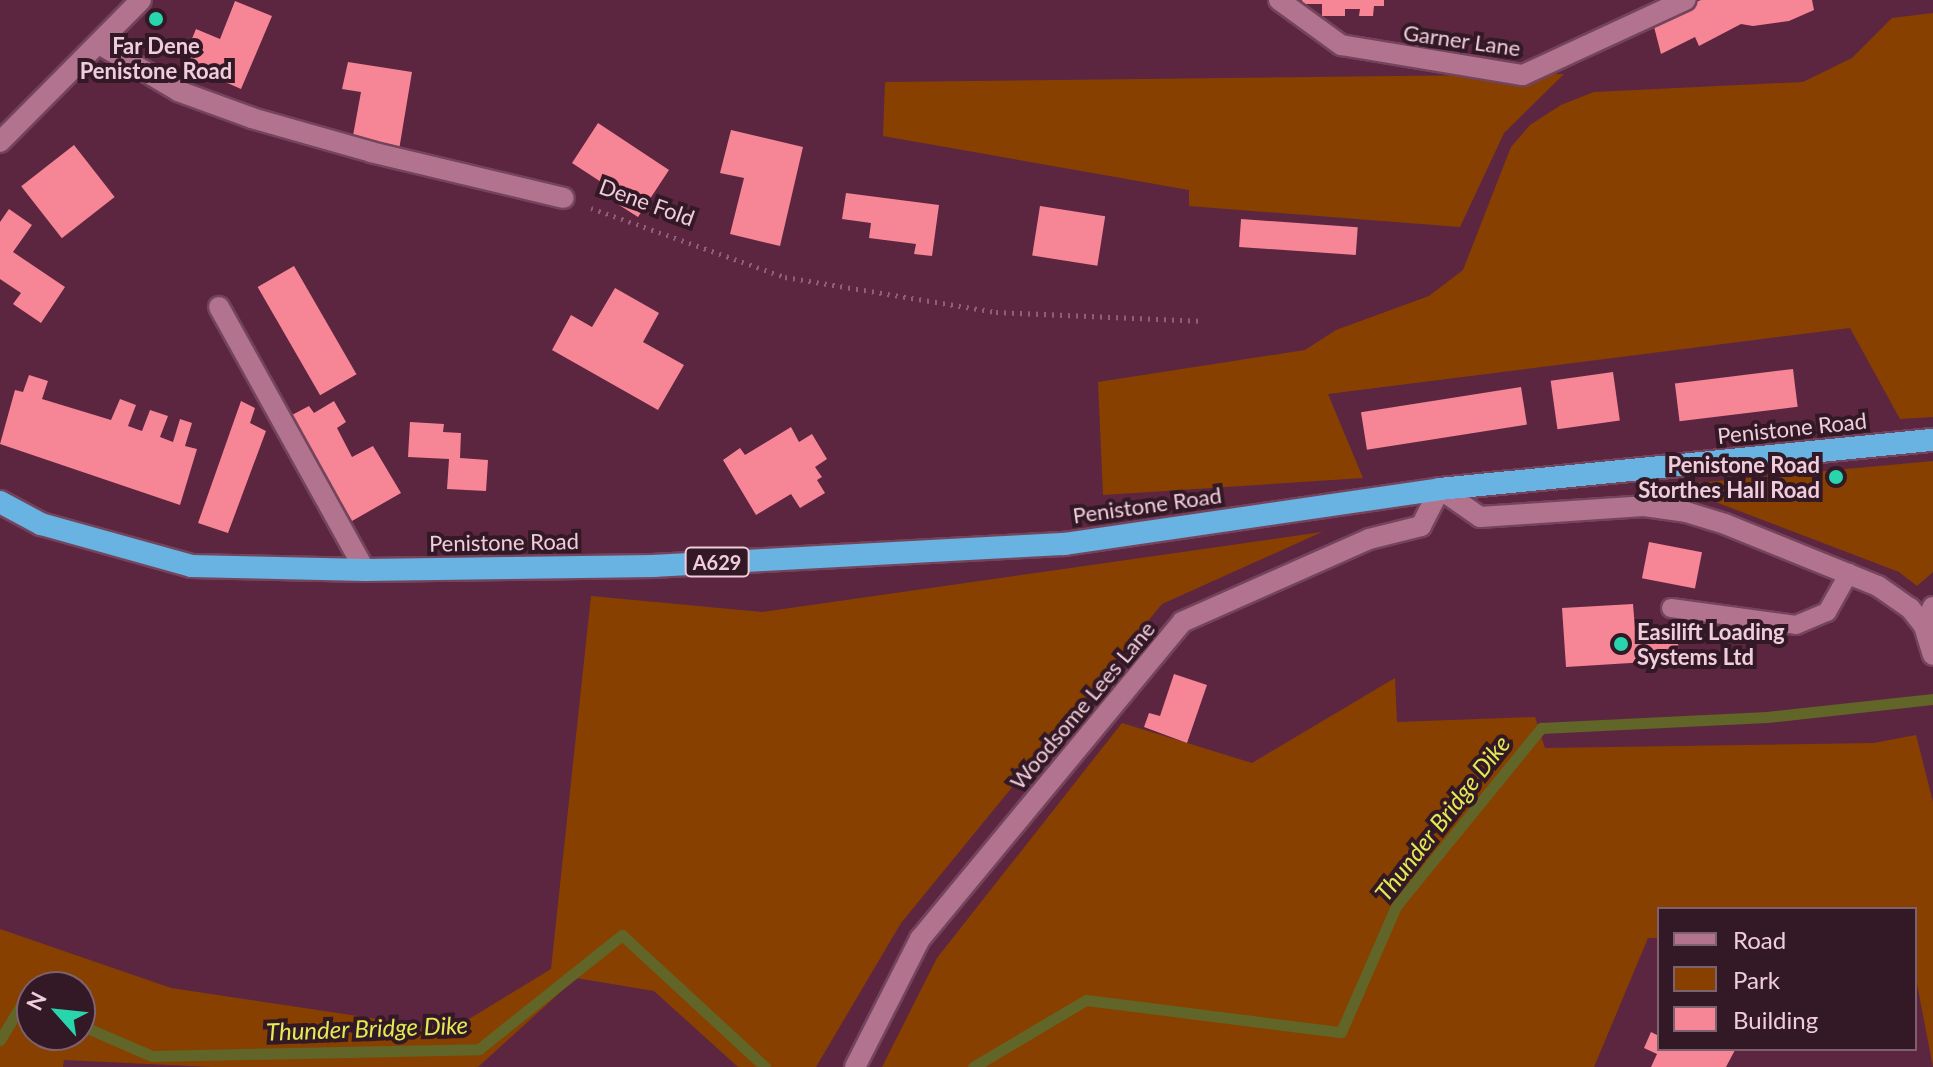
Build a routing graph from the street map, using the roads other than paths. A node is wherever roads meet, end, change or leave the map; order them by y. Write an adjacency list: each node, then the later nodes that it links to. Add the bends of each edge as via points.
1 (141, 0): 4 (street)
2 (1279, 0): 3 (street, Garner Lane, via 1341,45 1523,75)
3 (1685, 0)
4 (99, 44): 5 (street); 6 (street, Dene Fold, via 178,91 252,118)
5 (0, 142)
6 (564, 198)
7 (219, 307): 11 (street)
8 (1933, 440): 9 (highway, Penistone Road / A629)
9 (1440, 489): 11 (highway, Penistone Road / A629, via 1064,544 654,566); 12 (street, via 1480,517 1644,506 1686,512); 16 (street, Woodsome Lees Lane, via 1421,526 1369,539 1182,622 920,939)
10 (0, 502): 11 (highway, Penistone Road / A629, via 41,524 191,566)
11 (365, 570)
12 (1849, 573): 13 (lane, via 1827,612 1796,625); 14 (street)
13 (1671, 608)
14 (1928, 617): 15 (street)
15 (1933, 655)
16 (855, 1067)

